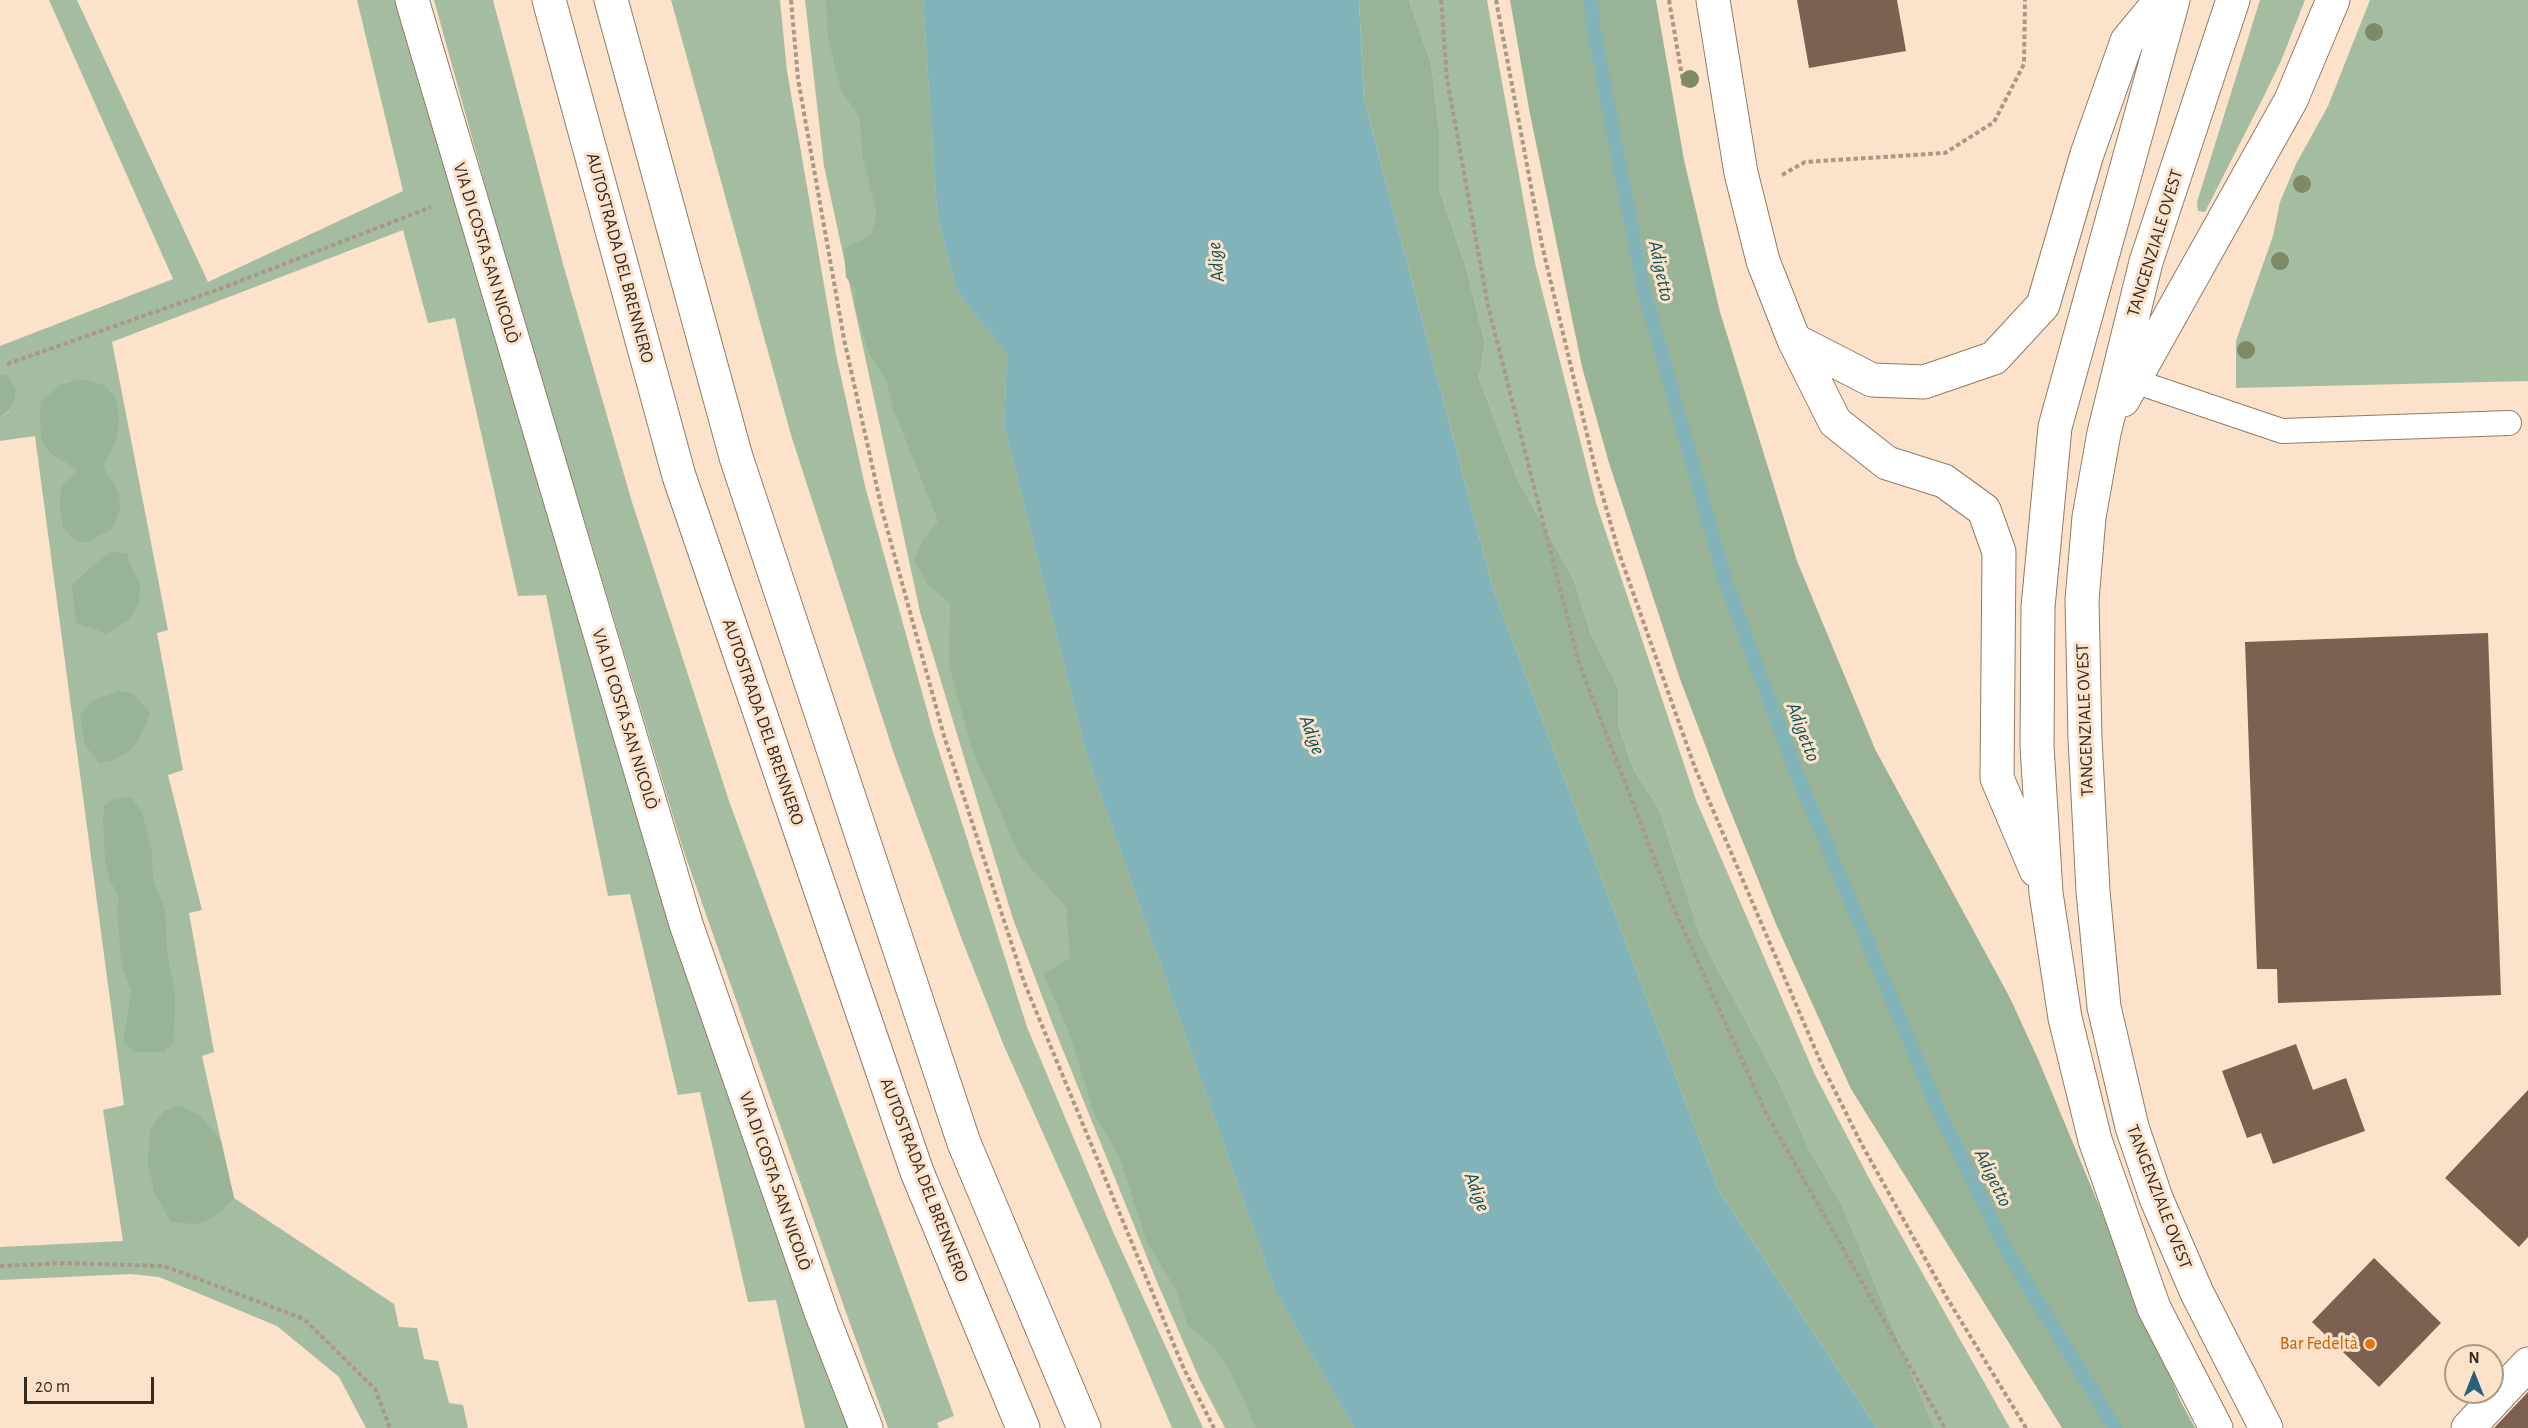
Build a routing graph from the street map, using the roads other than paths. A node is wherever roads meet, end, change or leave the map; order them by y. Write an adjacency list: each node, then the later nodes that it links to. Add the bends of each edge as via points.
1 (412, 0): 15 (main road, VIA DI COSTA SAN NICOLÒ, via 686,924 822,1315)
2 (549, 0): 16 (main road, AUTOSTRADA DEL BRENNERO, via 679,476 917,1172)
3 (611, 0): 17 (main road, via 736,457 964,1143)
4 (1713, 0): 9 (main road, via 1746,194 1763,261)
5 (2160, 0): 9 (main road, via 2127,41 2043,305 1994,358 1924,382 1872,380)
6 (2173, 0): 13 (main road, via 2055,427 2038,607 2037,746)
7 (2234, 0): 12 (main road, TANGENZIALE OVEST, via 2146,262)
8 (2333, 0): 10 (main road, via 2291,100)
9 (1794, 340): 13 (main road, via 1835,422 1887,463 1944,481 1984,510 1999,552 1997,778)
10 (2134, 381): 11 (lane, via 2282,431); 12 (main road)
11 (2509, 423)
12 (2104, 433): 19 (main road, TANGENZIALE OVEST, via 2088,517 2082,600 2092,891 2104,1007 2132,1127 2156,1198 2196,1293)
13 (2046, 893): 18 (main road, via 2065,1018 2095,1140 2154,1308)
14 (2528, 1364): 20 (main road)
15 (866, 1428)
16 (1023, 1428)
17 (1084, 1428)
18 (2216, 1428)
19 (2266, 1428)
20 (2468, 1428)

